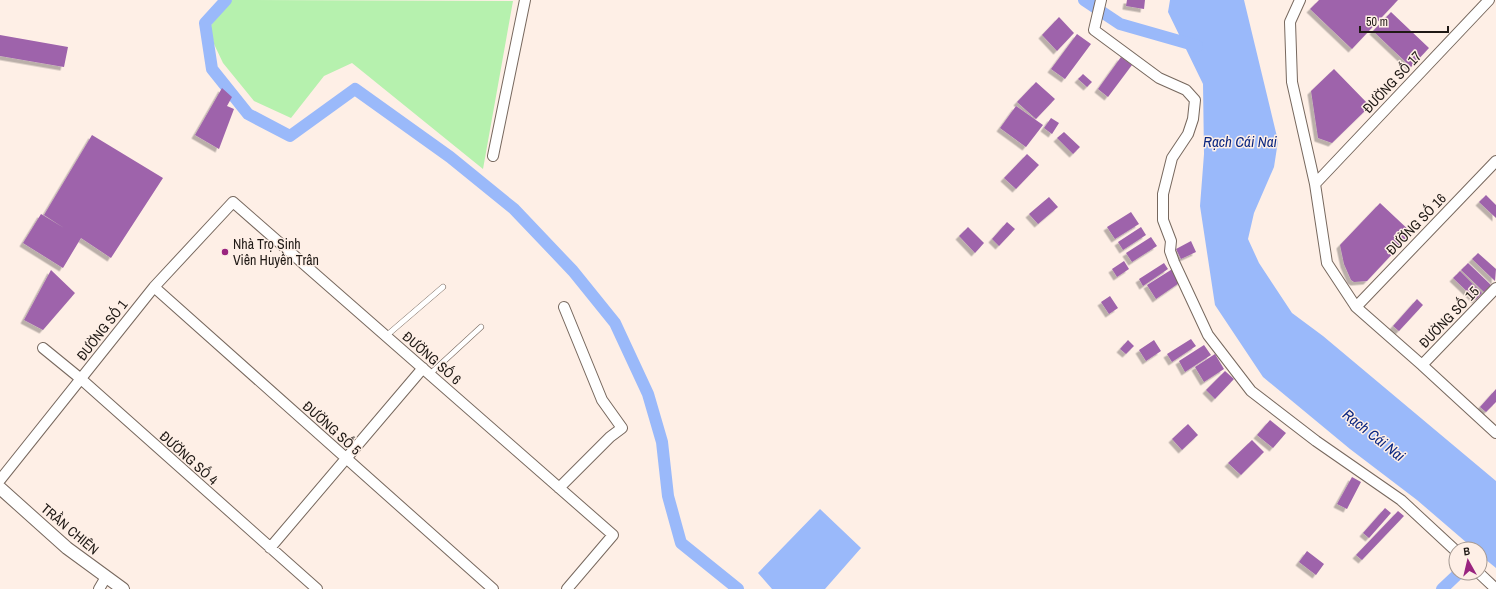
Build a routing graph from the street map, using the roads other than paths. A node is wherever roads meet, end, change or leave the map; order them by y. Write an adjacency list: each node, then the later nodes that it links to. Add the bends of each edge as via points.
1 (525, 0): 5 (street)
2 (1101, 0): 25 (street, via 1094,30 1159,78 1186,90 1195,100 1194,120 1172,158 1163,194 1163,220 1171,241 1170,251 1174,262 1208,335 1251,391 1316,441 1401,500)
3 (1300, 0): 7 (street, via 1290,22 1292,82)
4 (1490, 0): 7 (street, ĐƯỜNG SỐ 17)
5 (493, 156)
6 (1496, 161): 13 (street, ĐƯỜNG SỐ 16)
7 (1315, 184): 13 (street, via 1327,263)
8 (233, 202): 9 (street, ĐƯỜNG SỐ 1); 15 (street, ĐƯỜNG SỐ 6)
9 (154, 287): 19 (street, ĐƯỜNG SỐ 1); 21 (street, ĐƯỜNG SỐ 5)
10 (443, 287): 15 (lane)
11 (1496, 288): 17 (street, ĐƯỜNG SỐ 15)
12 (564, 307): 24 (street, via 602,400 622,428)
13 (1356, 307): 17 (street)
14 (481, 327): 18 (lane)
15 (386, 336): 18 (street, ĐƯỜNG SỐ 6)
16 (42, 348): 19 (street, ĐƯỜNG SỐ 4)
17 (1422, 365): 20 (street)
18 (426, 371): 21 (street); 24 (street, ĐƯỜNG SỐ 6)
19 (81, 380): 22 (street, ĐƯỜNG SỐ 1); 26 (street, ĐƯỜNG SỐ 4)
20 (1496, 433)
21 (345, 458): 26 (street); 32 (street, ĐƯỜNG SỐ 5)
22 (0, 480)
23 (0, 488): 27 (street, TRẦN CHIÊN, via 67,548)
24 (559, 488): 33 (street, ĐƯỜNG SỐ 6, via 613,535)
25 (1448, 543)
26 (270, 548): 31 (street, ĐƯỜNG SỐ 4)
27 (106, 577): 29 (street); 30 (street, TRẦN CHIÊN)
28 (1488, 581): 34 (street)
29 (99, 589)
30 (123, 589)
31 (317, 589)
32 (493, 589)
33 (567, 589)
34 (1496, 589)

